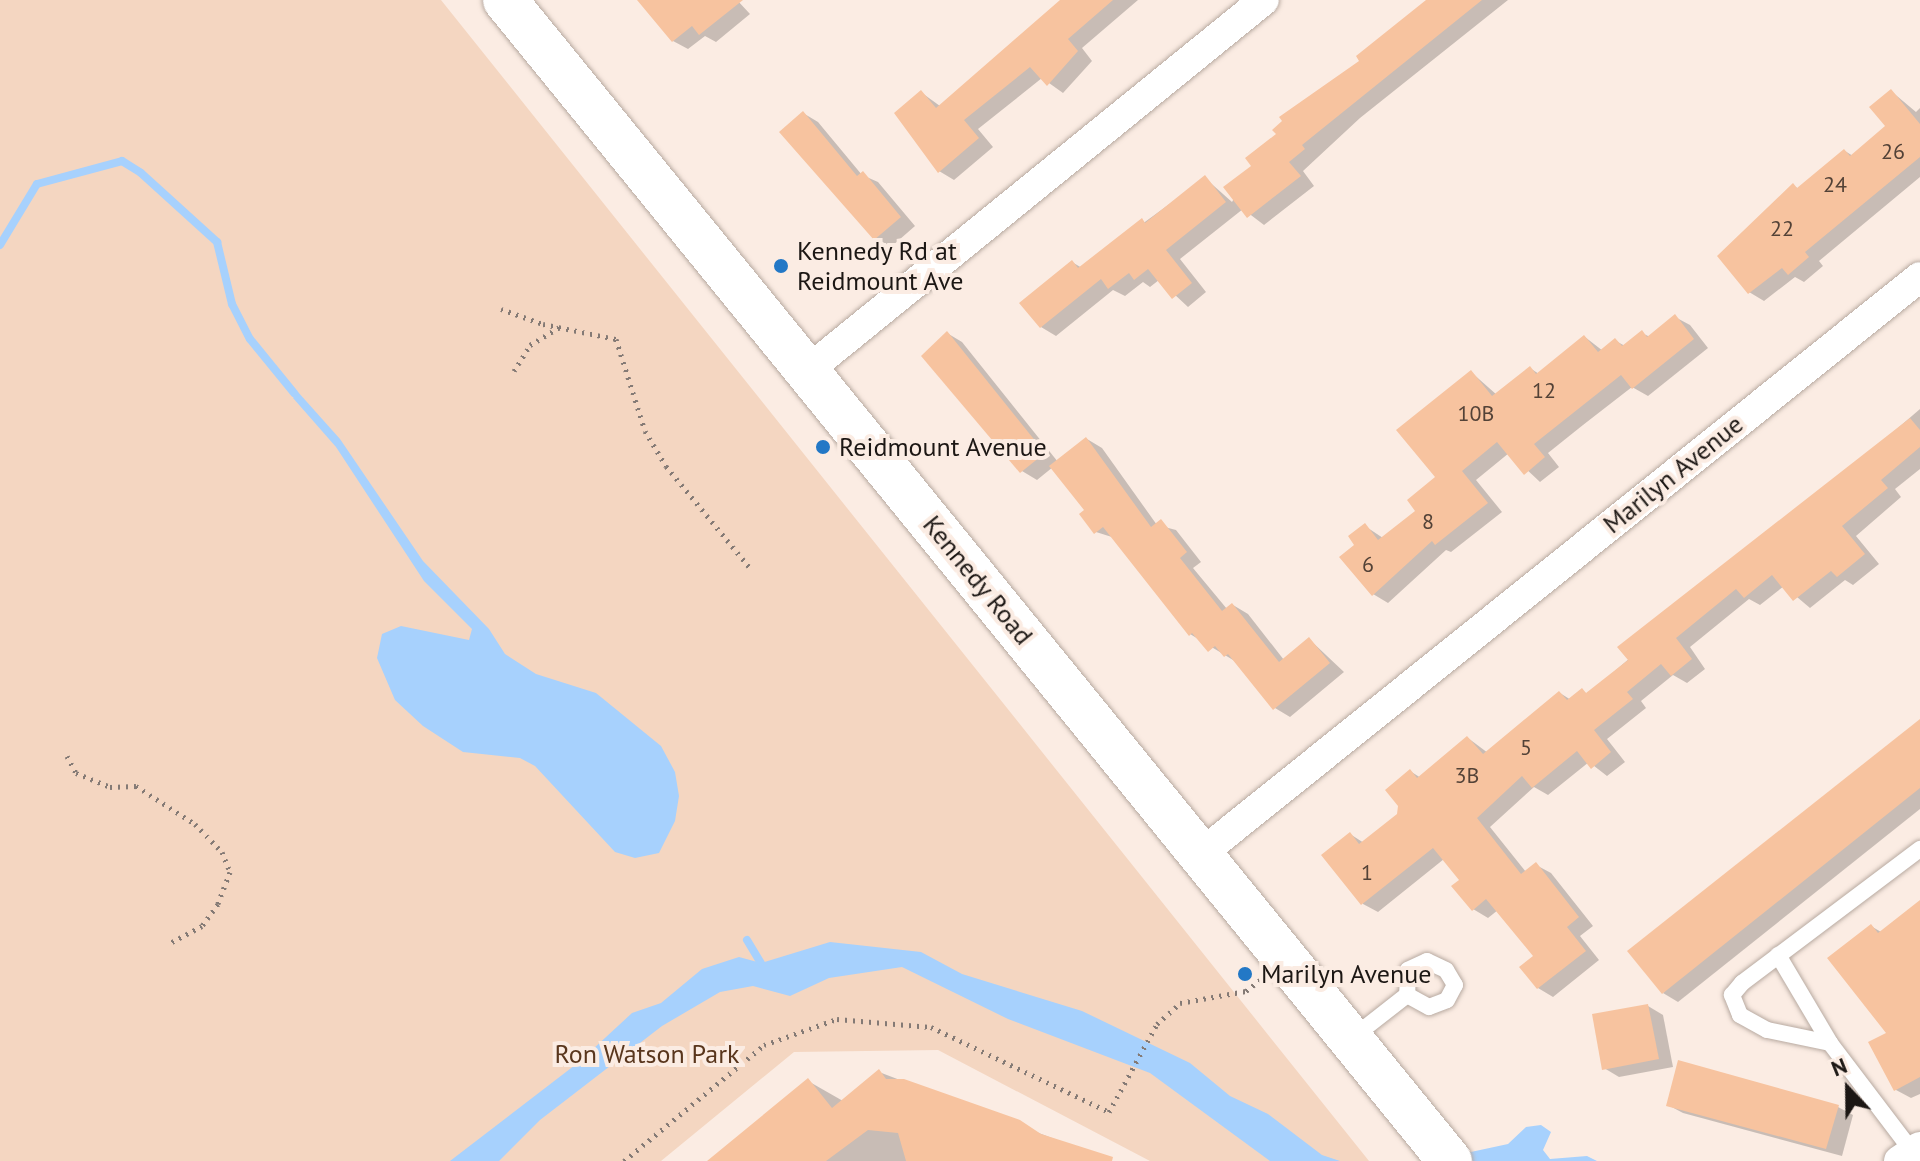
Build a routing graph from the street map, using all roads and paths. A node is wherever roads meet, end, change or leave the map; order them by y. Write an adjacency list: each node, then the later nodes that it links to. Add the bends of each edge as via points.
1 (505, 0): 6 (main road, Kennedy Road)
2 (1264, 0): 6 (street)
3 (1920, 277): 11 (street, Marilyn Avenue)
4 (501, 309): 5 (path)
5 (560, 327): 7 (path, via 530,345); 8 (path, via 616,339 645,431 666,466)
6 (808, 370): 11 (main road, Kennedy Road)
7 (514, 371)
8 (750, 568)
9 (67, 756): 12 (path, via 76,773 87,778 110,787 136,786 195,824 222,852 230,872 218,904 202,926)
10 (1920, 849): 13 (lane)
11 (1202, 853): 14 (main road, Kennedy Road)
12 (168, 944)
13 (1778, 955): 17 (lane); 17 (lane, via 1732,995 1740,1015 1767,1030)
14 (1287, 959): 16 (main road, Kennedy Road); 19 (path, via 1246,991 1180,1003 1157,1024 1109,1112 931,1027 837,1019 764,1045)
15 (1407, 995): 16 (lane)
16 (1350, 1039): 20 (main road, Kennedy Road)
17 (1830, 1043): 18 (lane)
18 (1910, 1153)
19 (624, 1161)
20 (1450, 1161)

